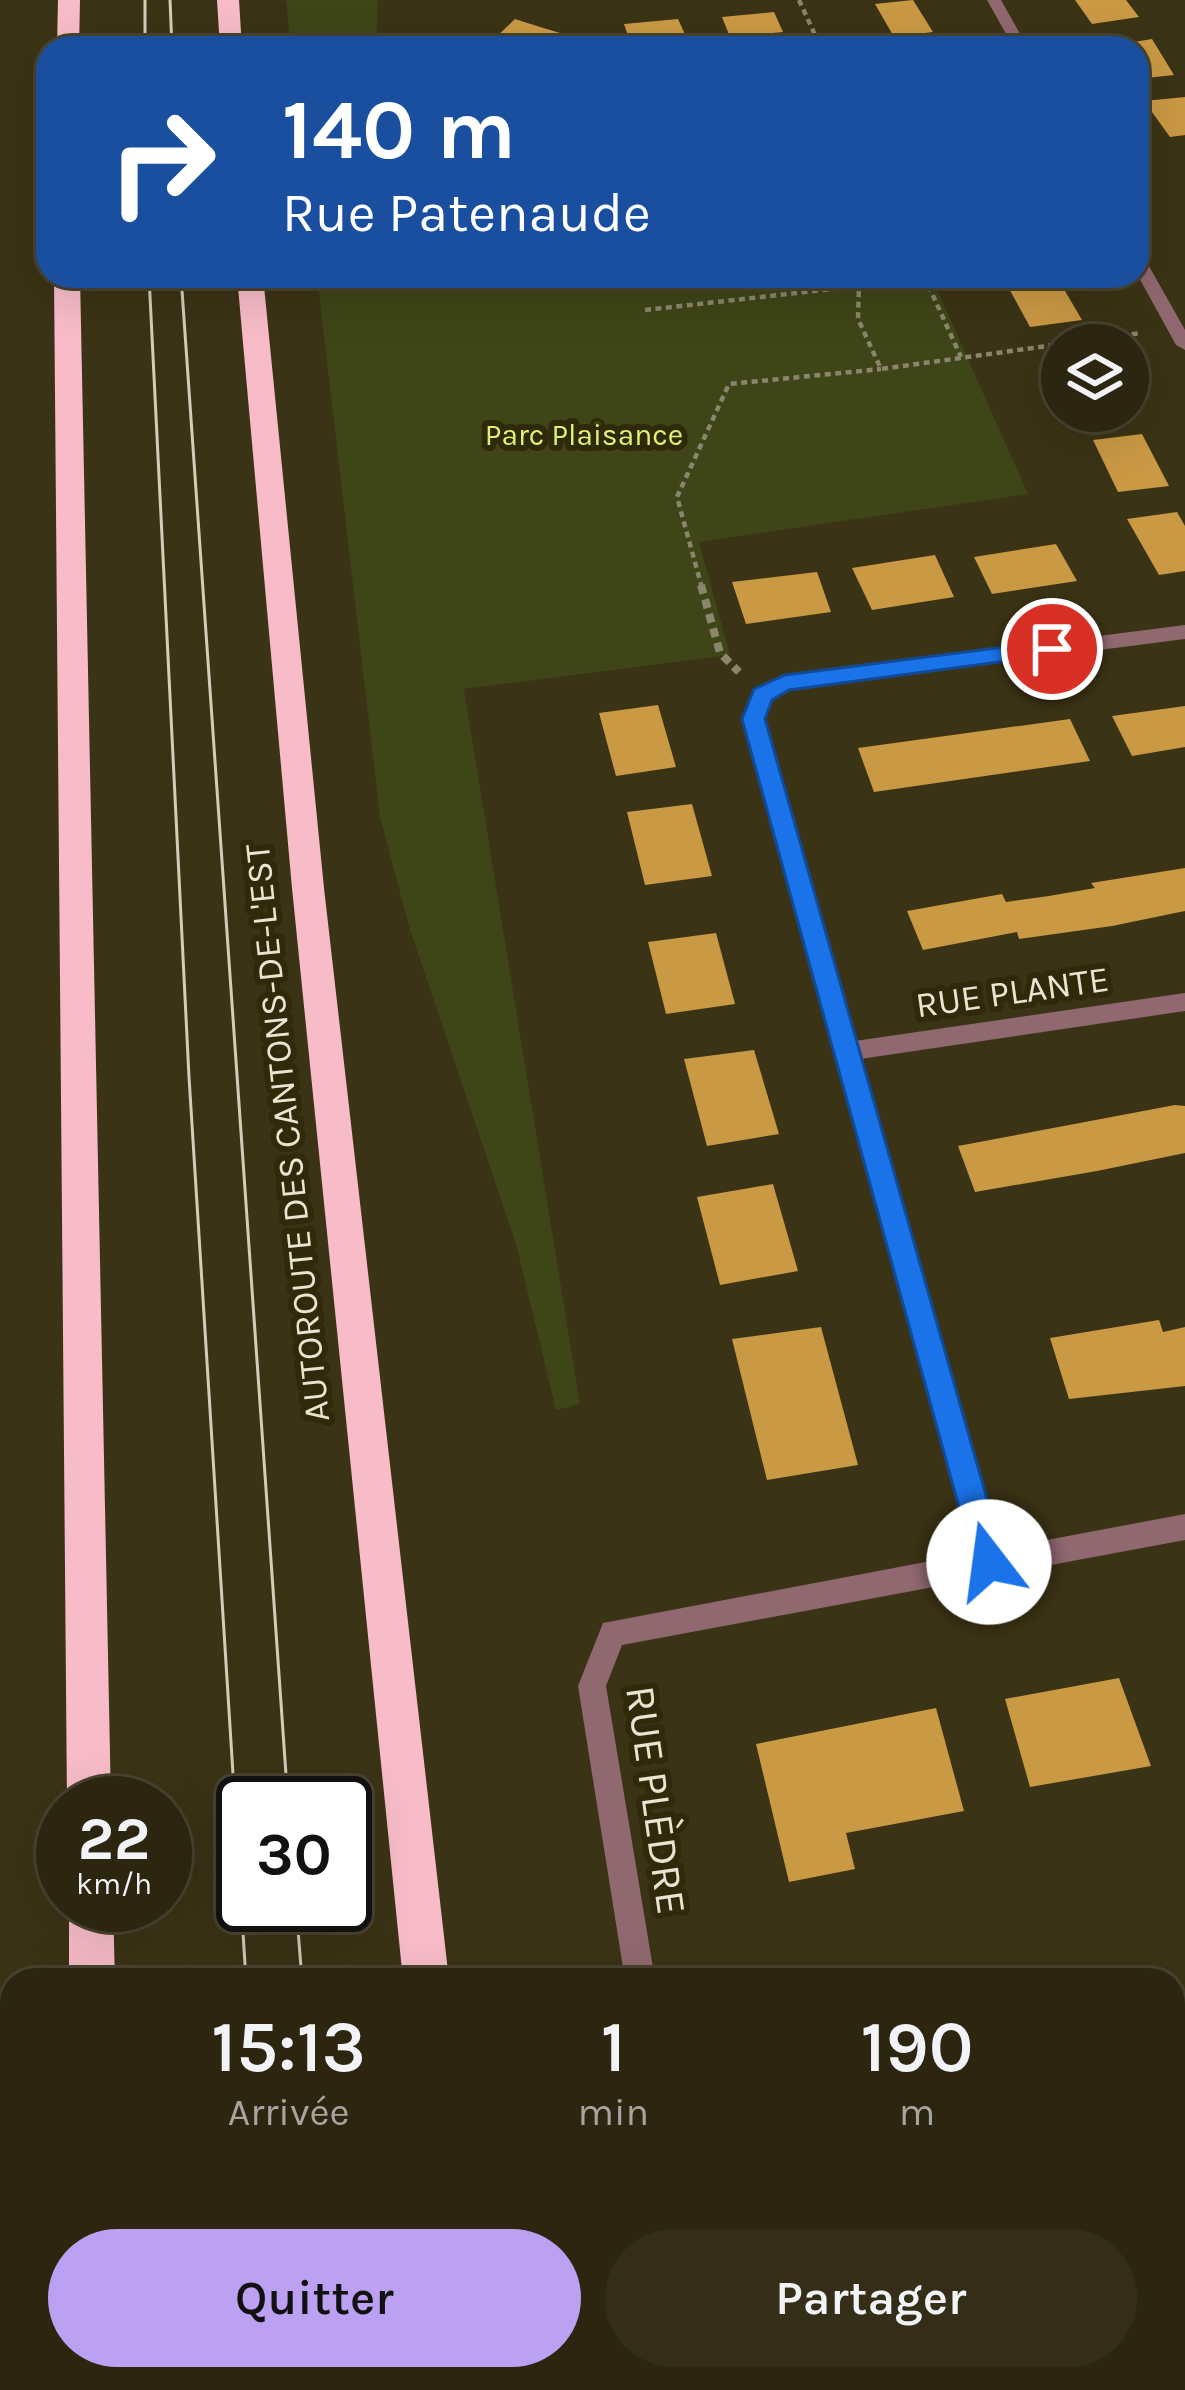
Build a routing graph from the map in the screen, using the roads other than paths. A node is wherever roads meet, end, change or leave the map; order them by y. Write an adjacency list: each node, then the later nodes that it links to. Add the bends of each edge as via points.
1 (69, 0): 4 (highway)
2 (228, 0): 5 (highway)
3 (994, 0): 6 (street)
4 (68, 36)
5 (230, 36)
6 (1014, 36)
7 (1149, 281): 10 (street)
8 (67, 288): 16 (highway)
9 (251, 288): 19 (highway, AUTOROUTE DES CANTONS-DE-L'EST)
10 (1185, 346)
11 (1185, 632): 13 (street, via 785,683 762,695 754,719)
12 (1185, 1002): 13 (street, RUE PLANTE)
13 (850, 1052): 15 (street)
14 (1185, 1527): 15 (street)
15 (989, 1562): 20 (street, RUE PLÈDRE, via 613,1633 592,1686)
16 (89, 1776)
17 (91, 1932): 18 (highway)
18 (92, 1968)
19 (425, 1968)
20 (638, 1968)

